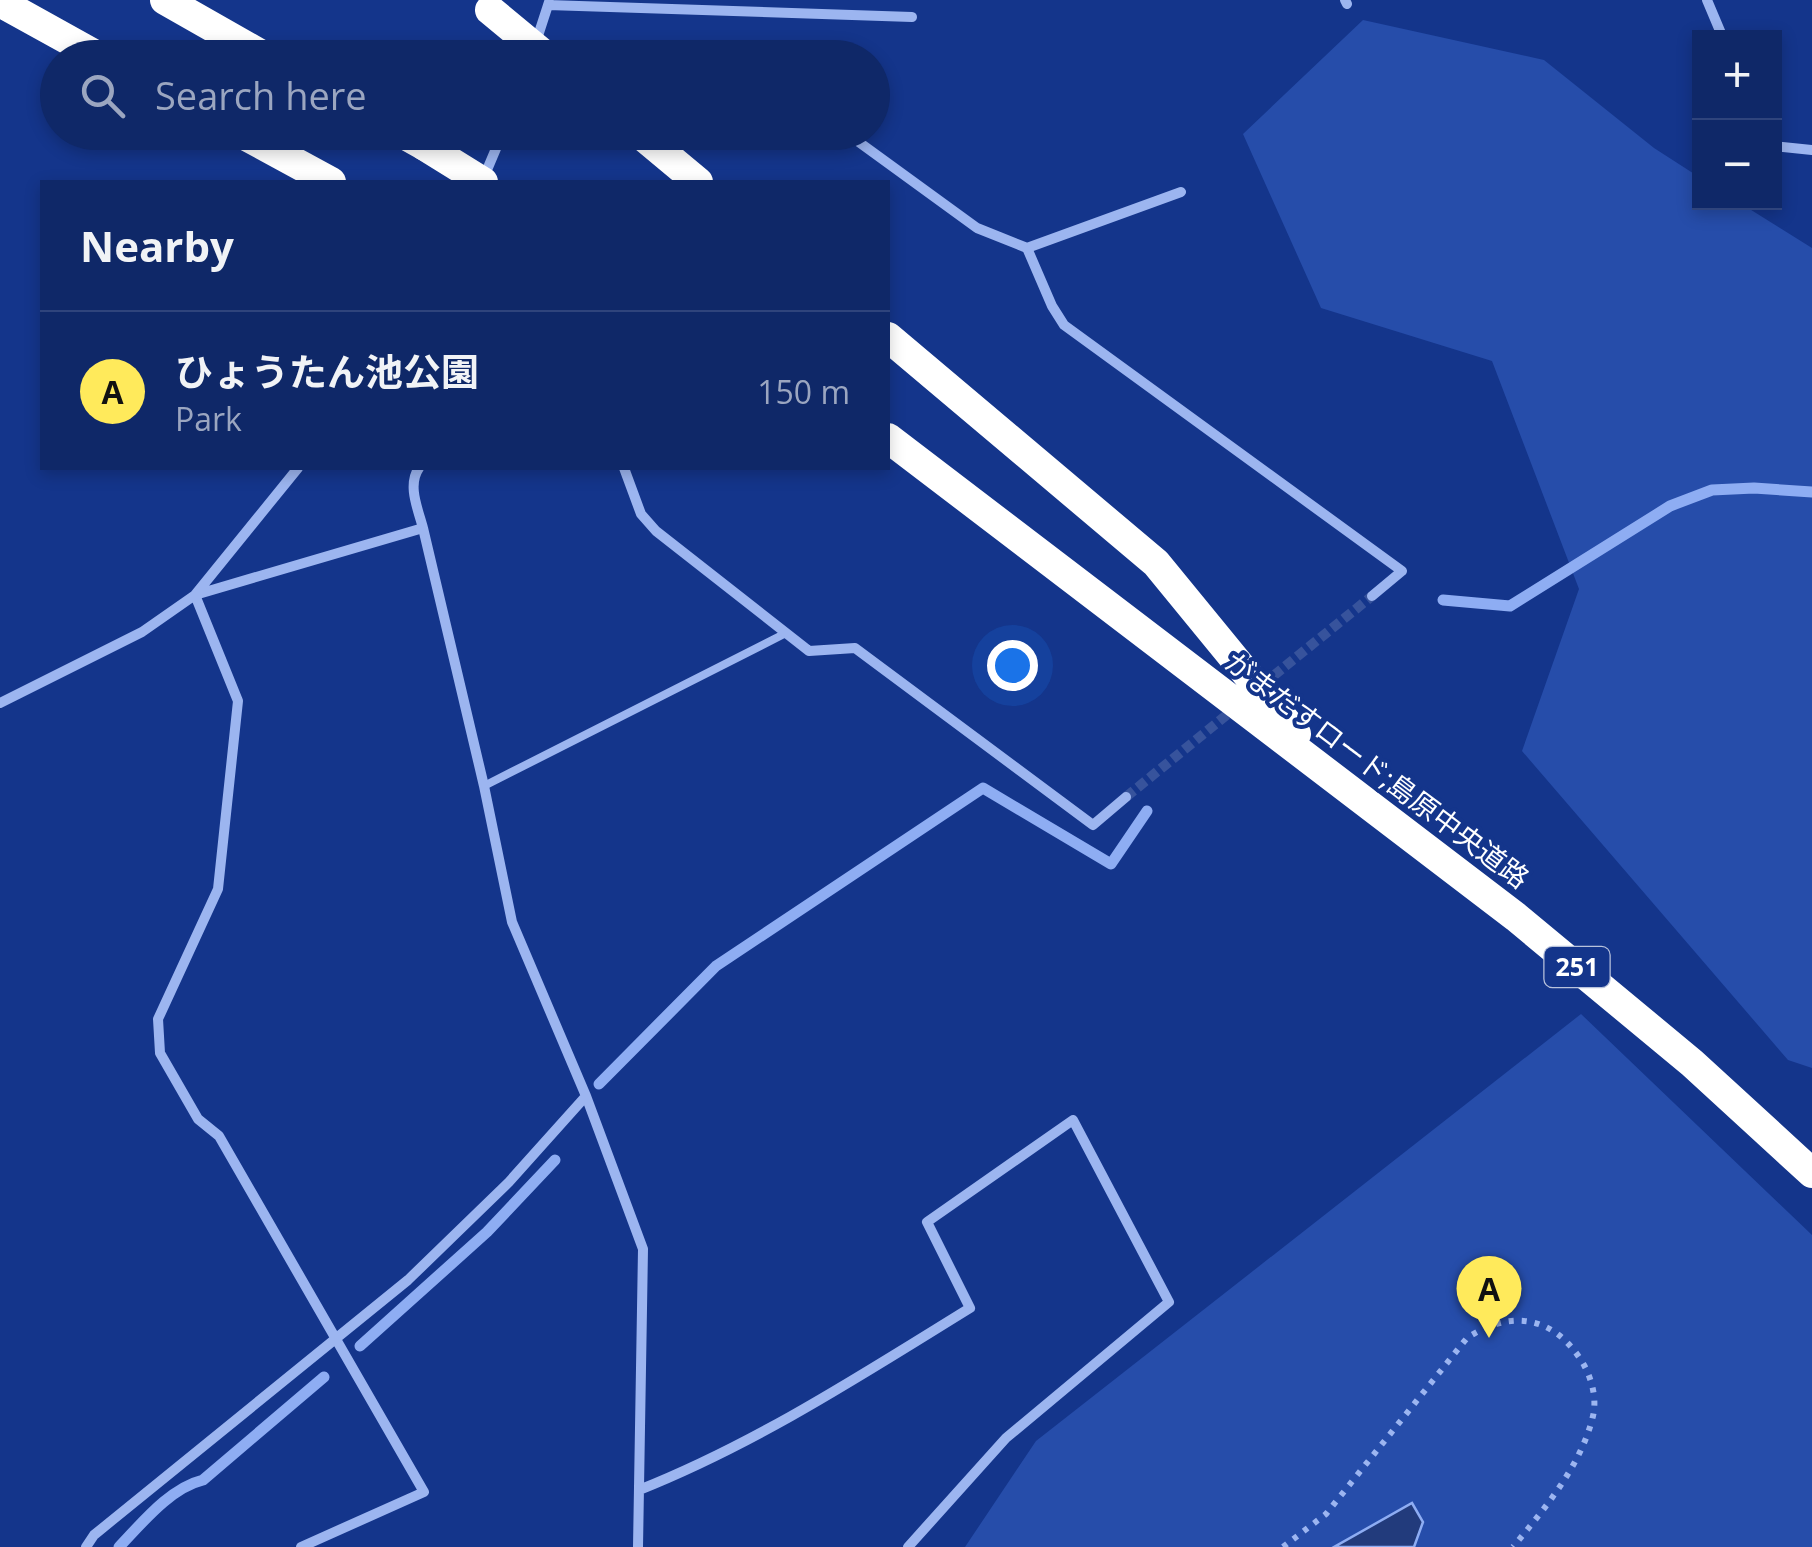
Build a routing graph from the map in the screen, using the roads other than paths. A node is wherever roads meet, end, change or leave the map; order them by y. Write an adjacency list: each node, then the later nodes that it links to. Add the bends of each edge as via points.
1 (165, 0): 9 (highway)
2 (1707, 0): 7 (street)
3 (0, 2): 8 (highway)
4 (549, 2): 6 (street); 11 (street)
5 (485, 5): 10 (highway, bridge)
6 (912, 16)
7 (1720, 30)
8 (69, 40)
9 (235, 40)
10 (527, 40)
11 (537, 40)
12 (1782, 147): 18 (street)
13 (272, 150): 19 (highway)
14 (429, 150): 20 (highway, bridge)
15 (495, 150): 21 (street)
16 (660, 150): 22 (highway)
17 (870, 150): 24 (street, via 977,228)
18 (1812, 150)
19 (327, 180)
20 (479, 180)
21 (483, 180)
22 (696, 180)
23 (1181, 192): 24 (street)
24 (1027, 248): 32 (street, via 1064,324 1402,571)
25 (890, 338): 35 (highway, via 1156,563)
26 (890, 440): 35 (highway, がまだすロード;島原中央道路 / 251)
27 (296, 470): 31 (street)
28 (418, 470): 30 (street, via 414,490)
29 (625, 470): 33 (street, via 640,514 656,531)
30 (423, 528): 31 (street); 36 (street)
31 (195, 596): 34 (street, via 142,632); 40 (street, via 238,701 218,889 158,1019 160,1053 198,1119 219,1136)
32 (1372, 596)
33 (786, 633): 36 (lane); 37 (street, via 809,652 855,648 1094,825)
34 (0, 704)
35 (1330, 775): 39 (highway, がまだすロード;島原中央道路 / 251, via 1531,930)
36 (484, 786): 38 (street, via 512,922)
37 (1126, 797)
38 (586, 1096): 40 (street, via 510,1182); 41 (street, via 644,1249)
39 (1812, 1173)
40 (336, 1339): 42 (street); 43 (street, via 424,1492)
41 (639, 1490): 44 (street); 45 (street, via 802,1410 970,1308 927,1222 1073,1120 1169,1302 1006,1438)
42 (86, 1547)
43 (301, 1547)
44 (638, 1547)
45 (908, 1547)

